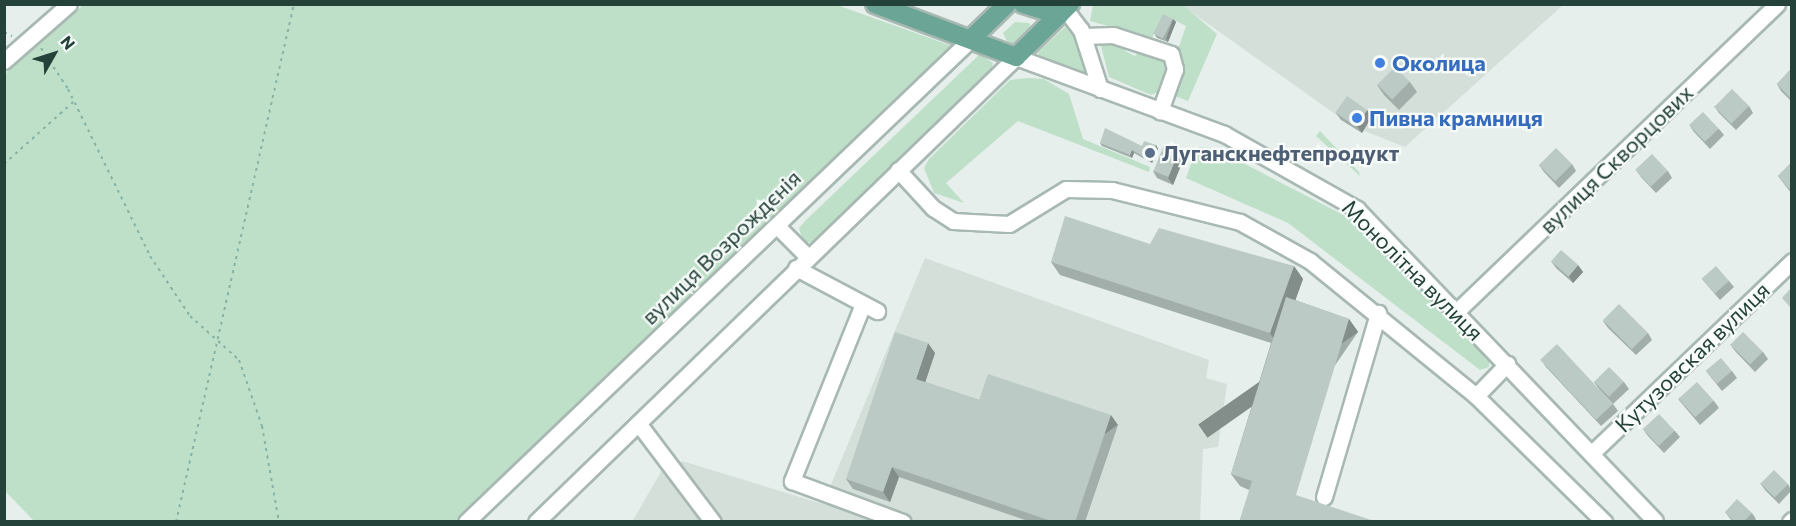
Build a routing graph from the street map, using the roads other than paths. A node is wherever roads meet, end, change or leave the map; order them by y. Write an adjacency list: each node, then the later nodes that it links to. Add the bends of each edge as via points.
1 (69, 4): 10 (street)
2 (875, 4): 8 (main road)
3 (1007, 4): 8 (main road, вулиця Возрождєнія)
4 (1023, 4): 6 (main road)
5 (1777, 4): 19 (street, вулиця Скворцових)
6 (1065, 9): 7 (street); 9 (main road)
7 (1084, 36): 11 (street); 12 (street, via 1113,35 1171,54 1175,69)
8 (972, 38): 9 (main road); 14 (street, вулиця Возрождєнія)
9 (1016, 57): 11 (street, Монолітна вулиця); 13 (street)
10 (4, 61)
11 (1100, 89): 12 (street, Монолітна вулиця)
12 (1160, 111): 19 (street, Монолітна вулиця, via 1224,134 1343,199)
13 (898, 170): 15 (street); 18 (street, via 933,208 953,221 1009,224 1066,189 1112,189 1240,222 1310,261)
14 (777, 226): 15 (street); 26 (street, вулиця Возрождєнія)
15 (807, 256): 17 (street)
16 (1791, 261): 23 (street, Кутузовская вулиця)
17 (796, 268): 22 (street); 29 (street, via 870,307 792,481)
18 (1378, 313): 21 (street); 24 (street)
19 (1455, 313): 20 (street, Монолітна вулиця)
20 (1507, 364): 21 (street); 23 (street, Монолітна вулиця)
21 (1476, 396): 30 (street)
22 (638, 423): 27 (street); 28 (street)
23 (1592, 453): 25 (street, Монолітна вулиця)
24 (1324, 497)
25 (1655, 521)
26 (466, 522)
27 (536, 522)
28 (713, 522)
29 (903, 522)
30 (1604, 522)

